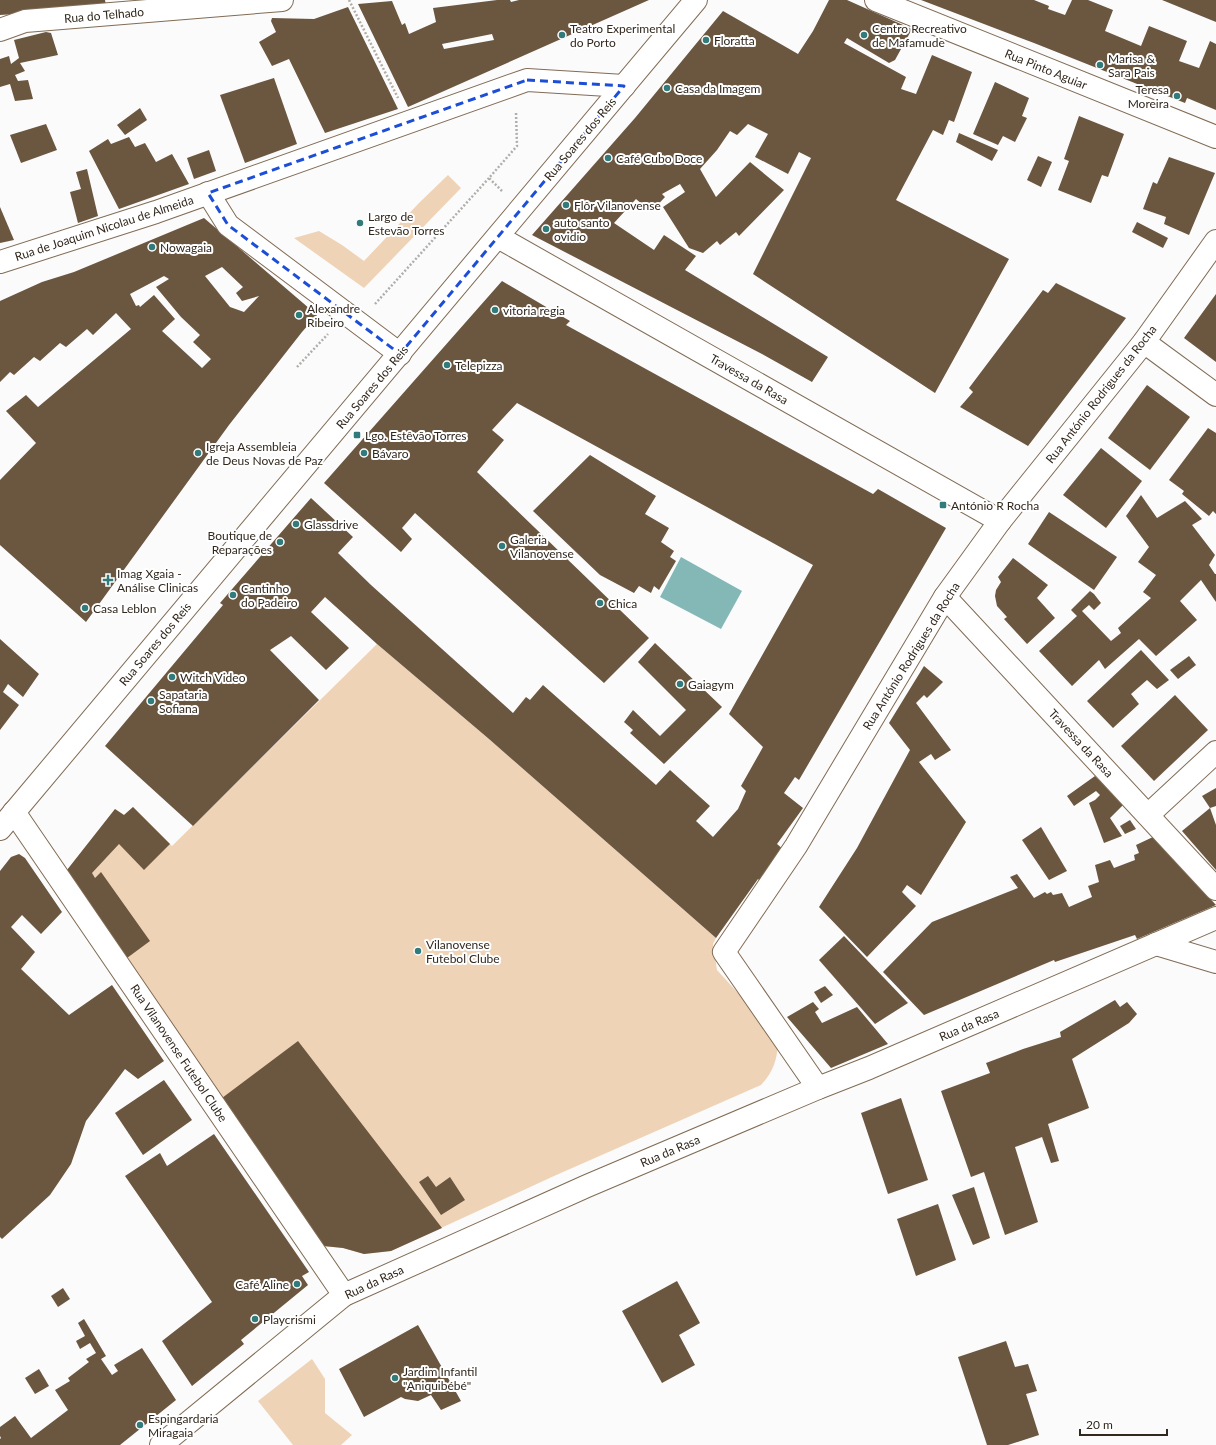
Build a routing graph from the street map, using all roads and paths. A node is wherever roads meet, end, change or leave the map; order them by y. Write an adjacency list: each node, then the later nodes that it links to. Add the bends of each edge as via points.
1 (282, 0): 5 (street, Rua do Telhado, via 25,21)
2 (349, 0): 8 (path)
3 (876, 0): 9 (street, Rua Pinto Aguiar)
4 (689, 2): 7 (street, Rua Soares dos Reis)
5 (0, 30)
6 (516, 84): 7 (street, via 527,80); 8 (street); 10 (path, via 517,146)
7 (624, 86): 12 (street, Rua Soares dos Reis)
8 (410, 121): 11 (street)
9 (1216, 137)
10 (489, 178): 12 (path); 16 (path, via 375,304)
11 (208, 193): 15 (street, Rua de Joaquim Nicolau de Almeida); 16 (street, via 228,225)
12 (521, 209): 13 (street, Rua Soares dos Reis)
13 (498, 237): 18 (street, Rua Soares dos Reis); 21 (street, Travessa da Rasa)
14 (1216, 241): 17 (street, Rua António Rodrigues da Rocha)
15 (0, 262)
16 (346, 314): 18 (street); 19 (path)
17 (1144, 342): 20 (street); 21 (street, Rua António Rodrigues da Rocha)
18 (400, 354): 24 (street, Rua Soares dos Reis)
19 (297, 367)
20 (1216, 395)
21 (1000, 521): 22 (street, Rua António Rodrigues da Rocha)
22 (945, 596): 25 (street, Travessa da Rasa); 31 (street, Rua António Rodrigues da Rocha, via 796,846 724,952)
23 (1216, 752): 25 (street)
24 (14, 812): 26 (street, Rua Soares dos Reis); 32 (street, Rua Vilanovense Futebol Clube)
25 (1148, 815): 27 (street, Travessa da Rasa)
26 (0, 829)
27 (1216, 889)
28 (1216, 918): 29 (street, Rua da Rasa)
29 (1156, 944): 30 (street); 31 (street, Rua da Rasa)
30 (1216, 962)
31 (818, 1088): 32 (street, Rua da Rasa, via 587,1186)
32 (344, 1295): 33 (street, Rua da Rasa)
33 (161, 1445)

